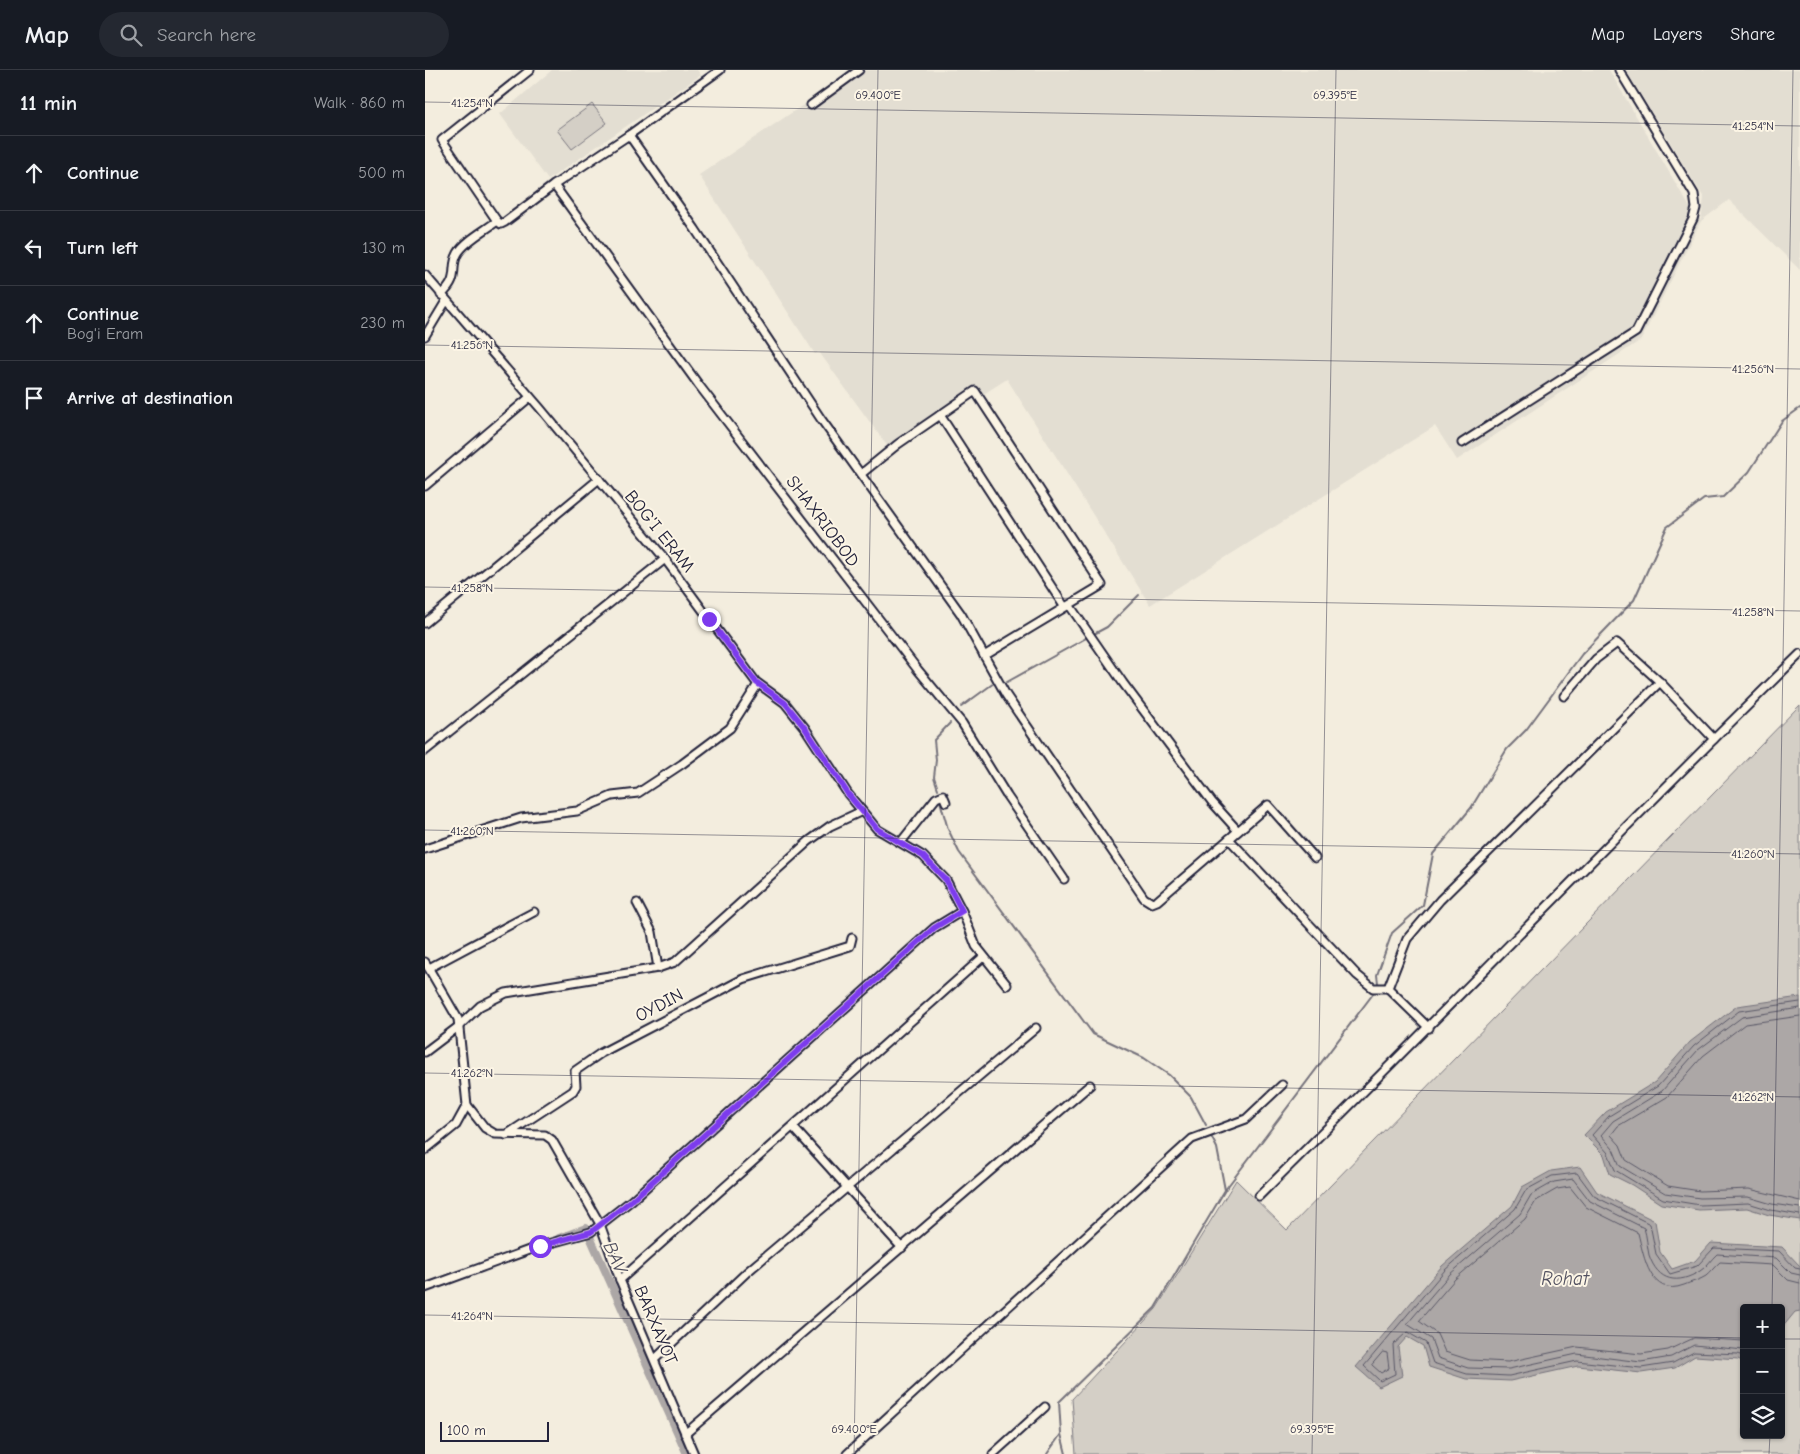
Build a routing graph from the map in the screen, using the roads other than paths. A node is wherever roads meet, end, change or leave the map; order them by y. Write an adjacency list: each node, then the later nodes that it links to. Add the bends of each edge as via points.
1 (530, 70): 10 (street, via 442,140)
2 (703, 70): 6 (street)
3 (720, 70): 6 (street)
4 (859, 70): 7 (street)
5 (1619, 70): 16 (street, via 1694,194 1696,208 1693,219 1636,332)
6 (709, 78): 8 (street)
7 (811, 105)
8 (629, 135): 9 (street); 17 (street)
9 (554, 185): 10 (street, via 505,222); 37 (street, SHAXRIOBOD, via 698,384 962,723)
10 (497, 221): 12 (street, via 458,253 454,279)
11 (425, 276): 12 (street, BOG'I ERAM)
12 (443, 298): 13 (street); 14 (street, BOG'I ERAM)
13 (425, 336)
14 (530, 397): 18 (street, BOG'I ERAM); 19 (street)
15 (940, 415): 17 (street); 21 (street); 21 (street, via 975,391 1102,585)
16 (1462, 443)
17 (861, 474): 24 (street, via 961,614)
18 (599, 479): 20 (street, BOG'I ERAM); 22 (street)
19 (425, 486)
20 (665, 559): 26 (street, BOG'I ERAM); 29 (street)
21 (1067, 606): 24 (street); 32 (street, via 1212,802)
22 (425, 623)
23 (1800, 654): 28 (street)
24 (984, 656): 33 (street, via 1007,695 1147,900 1157,901)
25 (1660, 682): 27 (street, via 1617,643 1596,659); 28 (street); 46 (street, via 1440,900 1407,939)
26 (759, 684): 31 (street, BOG'I ERAM, via 785,703); 35 (street, via 730,728 638,793 612,796 577,811 521,818)
27 (1564, 696)
28 (1714, 739): 49 (street)
29 (425, 752)
30 (946, 802): 34 (street, via 943,795 936,798)
31 (862, 811): 34 (street, BOG'I ERAM, via 877,829); 44 (street, via 830,826 809,841 675,962)
32 (1238, 830): 33 (street); 36 (street, via 1268,805)
33 (1229, 840): 46 (street, via 1357,976 1373,988)
34 (901, 842): 39 (street, BOG'I ERAM, via 923,856 946,880)
35 (425, 849)
36 (1315, 858)
37 (1064, 879)
38 (637, 903): 44 (street, via 652,932)
39 (962, 911): 42 (street, BOG'I ERAM); 59 (street, via 934,928 632,1200)
40 (534, 912): 43 (street)
41 (852, 938): 55 (street, OYDIN, via 850,946 743,979 601,1053 575,1071 573,1091)
42 (983, 957): 45 (street, BOG'I ERAM); 54 (street)
43 (427, 965): 47 (street, via 458,1019)
44 (658, 968): 47 (street, via 506,993 480,1006)
45 (1007, 985)
46 (1388, 988): 49 (street)
47 (458, 1027): 50 (street); 53 (street)
48 (1036, 1028): 57 (street)
49 (1429, 1028): 58 (street)
50 (425, 1052)
51 (1090, 1085): 60 (street)
52 (1283, 1085): 67 (street, via 1246,1119 1192,1139)
53 (467, 1105): 55 (street, BARXAYOT, via 485,1128); 56 (street, via 456,1125)
54 (793, 1127): 57 (street); 61 (street)
55 (505, 1135): 59 (street, BARXAYOT, via 545,1135 552,1140)
56 (425, 1150)
57 (850, 1188): 60 (street); 63 (street, via 747,1272)
58 (1259, 1196)
59 (599, 1224): 61 (street, BARXAYOT); 62 (street, via 584,1235 540,1246)
60 (902, 1248): 65 (street)
61 (620, 1280): 63 (street, BARXAYOT)
62 (425, 1288)
63 (655, 1359): 65 (street, BARXAYOT)
64 (1045, 1407): 68 (street)
65 (685, 1434): 66 (street, BARXAYOT)
66 (694, 1454)
67 (847, 1454)
68 (993, 1454)

